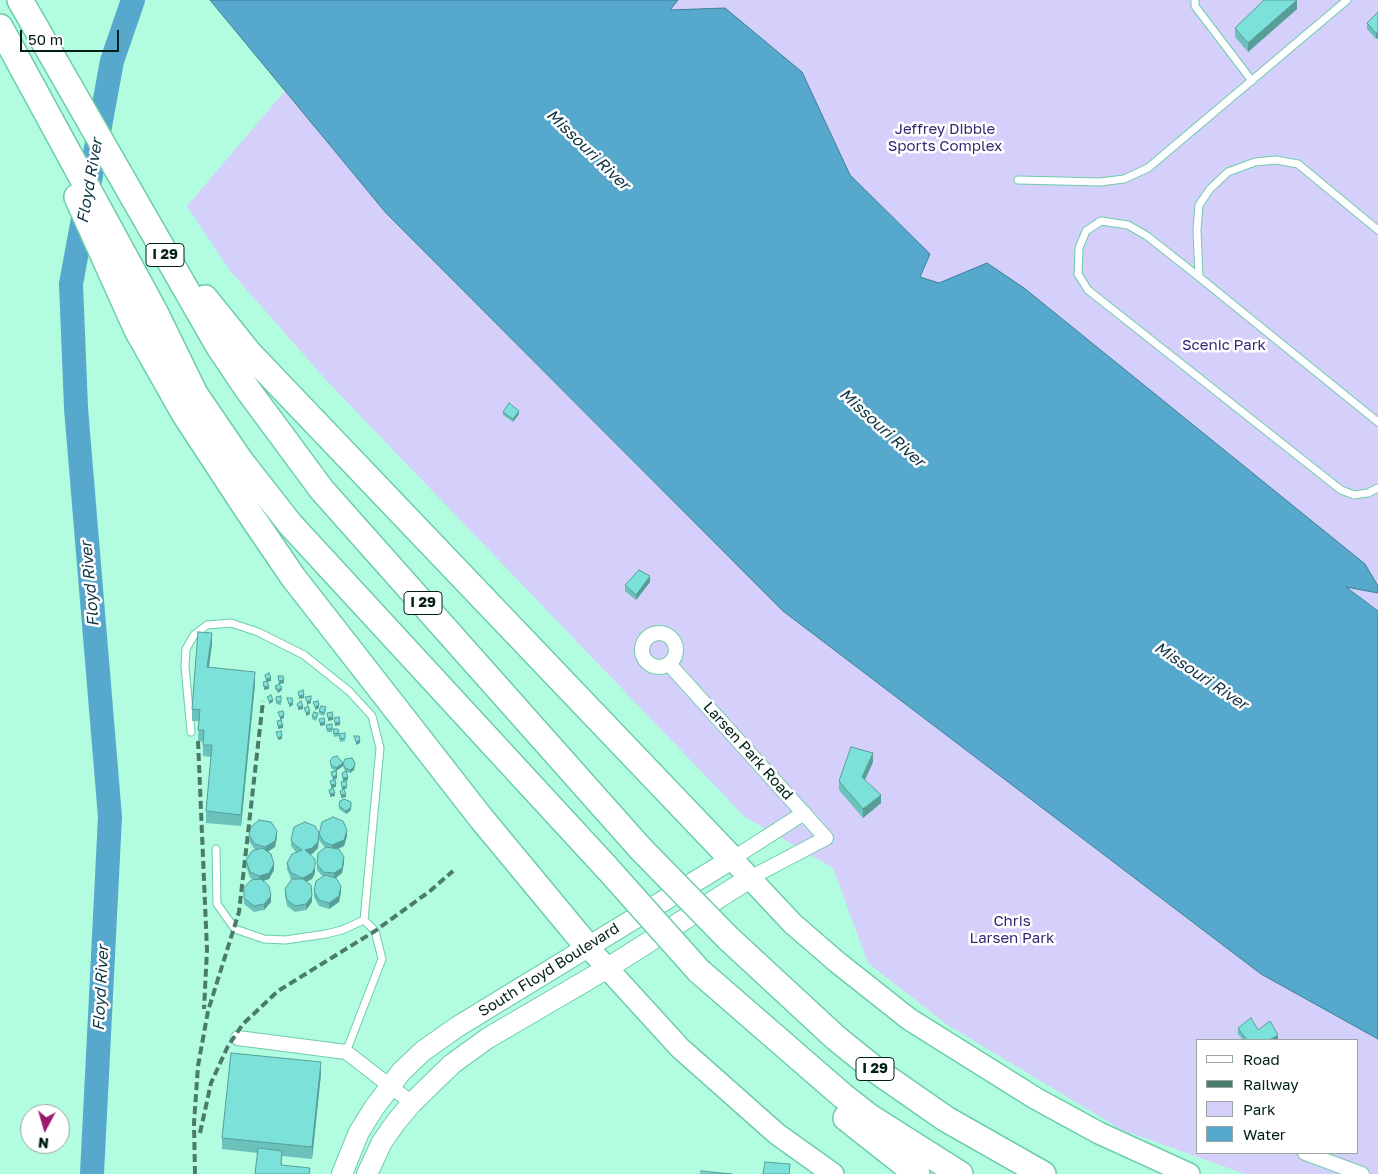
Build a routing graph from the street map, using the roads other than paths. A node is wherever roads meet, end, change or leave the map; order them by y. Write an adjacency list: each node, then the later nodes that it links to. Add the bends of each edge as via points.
1 (1195, 0): 5 (lane, via 1195,6)
2 (1347, 0): 5 (lane)
3 (20, 1): 9 (highway, I 29, via 112,162)
4 (3, 32): 10 (highway, via 68,151 79,205 137,330)
5 (1252, 80): 6 (lane, via 1148,168 1124,179 1100,182)
6 (1018, 180)
7 (1378, 230): 8 (lane, via 1298,164 1276,160 1254,162 1228,172 1199,205 1196,230)
8 (1199, 277): 11 (lane); 12 (lane, via 1128,225 1101,221 1086,231 1079,248 1078,274 1088,290 1341,490 1354,495)
9 (224, 338): 18 (highway, via 250,354); 36 (highway, I 29, bridge, via 322,490 640,848 728,938 815,1020 877,1071 946,1119)
10 (190, 404): 21 (highway, via 293,577); 25 (highway, I 29, bridge, via 240,460 290,524 698,970)
11 (1378, 422)
12 (1378, 488)
13 (669, 664): 15 (street, Larsen Park Road)
14 (191, 732): 20 (lane, via 184,666 186,649 194,635 207,625 231,623 258,632 304,655 349,691 372,716 380,748)
15 (804, 813): 16 (street, Larsen Park Road); 18 (street, South Floyd Boulevard)
16 (826, 838): 19 (street, South Floyd Boulevard)
17 (216, 849): 20 (lane, via 217,904 235,929 264,939 285,940 334,932)
18 (732, 859): 19 (main road); 21 (main road, South Floyd Boulevard)
19 (750, 878): 22 (main road, South Floyd Boulevard); 29 (main road, via 800,930 909,1019)
20 (364, 920): 24 (lane, via 375,931 382,959)
21 (586, 946): 22 (main road); 26 (main road, South Floyd Boulevard, via 457,1026 423,1051)
22 (606, 969): 27 (main road, South Floyd Boulevard, via 488,1038 452,1064); 33 (main road, via 680,1048 777,1134)
23 (238, 1038): 24 (street)
24 (346, 1052): 26 (street)
25 (800, 1060): 34 (highway, via 828,1103); 35 (highway, I 29, via 870,1116)
26 (390, 1086): 27 (street); 31 (main road, South Floyd Boulevard, via 359,1132)
27 (412, 1103): 32 (main road, South Floyd Boulevard, via 382,1142)
28 (1308, 1154): 37 (street)
29 (1150, 1166): 30 (main road)
30 (1178, 1172)
31 (342, 1174)
32 (366, 1174)
33 (833, 1174)
34 (916, 1174)
35 (960, 1174)
36 (1043, 1174)
37 (1362, 1174)

